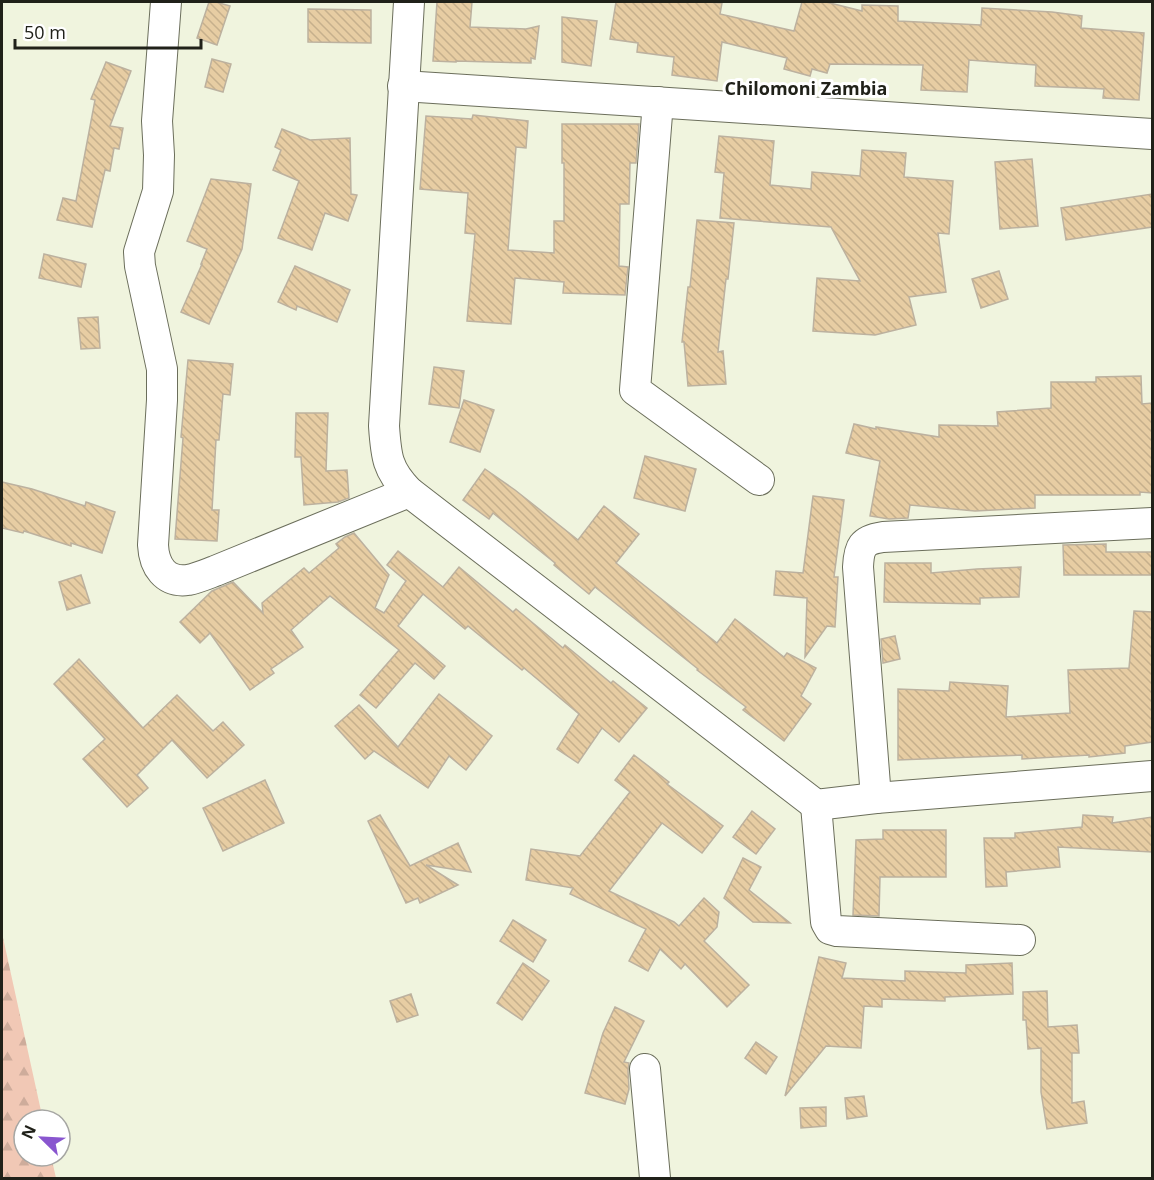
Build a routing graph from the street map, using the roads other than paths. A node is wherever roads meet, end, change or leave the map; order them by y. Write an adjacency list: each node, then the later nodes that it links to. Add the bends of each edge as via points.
1 (166, 2): 7 (street, via 157,121 158,191 139,252 162,369 154,558 165,575 188,580 200,577)
2 (409, 2): 3 (street)
3 (403, 86): 4 (street); 7 (street, via 384,426 386,457 397,480)
4 (658, 102): 5 (street); 6 (street, via 635,390)
5 (1152, 134)
6 (759, 480)
7 (409, 492): 11 (street)
8 (1152, 522): 10 (street, via 867,541 860,550 858,567)
9 (1152, 776): 10 (street)
10 (876, 798): 11 (street)
11 (816, 805): 12 (street, via 826,922 830,929)
12 (1020, 940)
13 (645, 1069): 14 (street)
14 (655, 1179)

